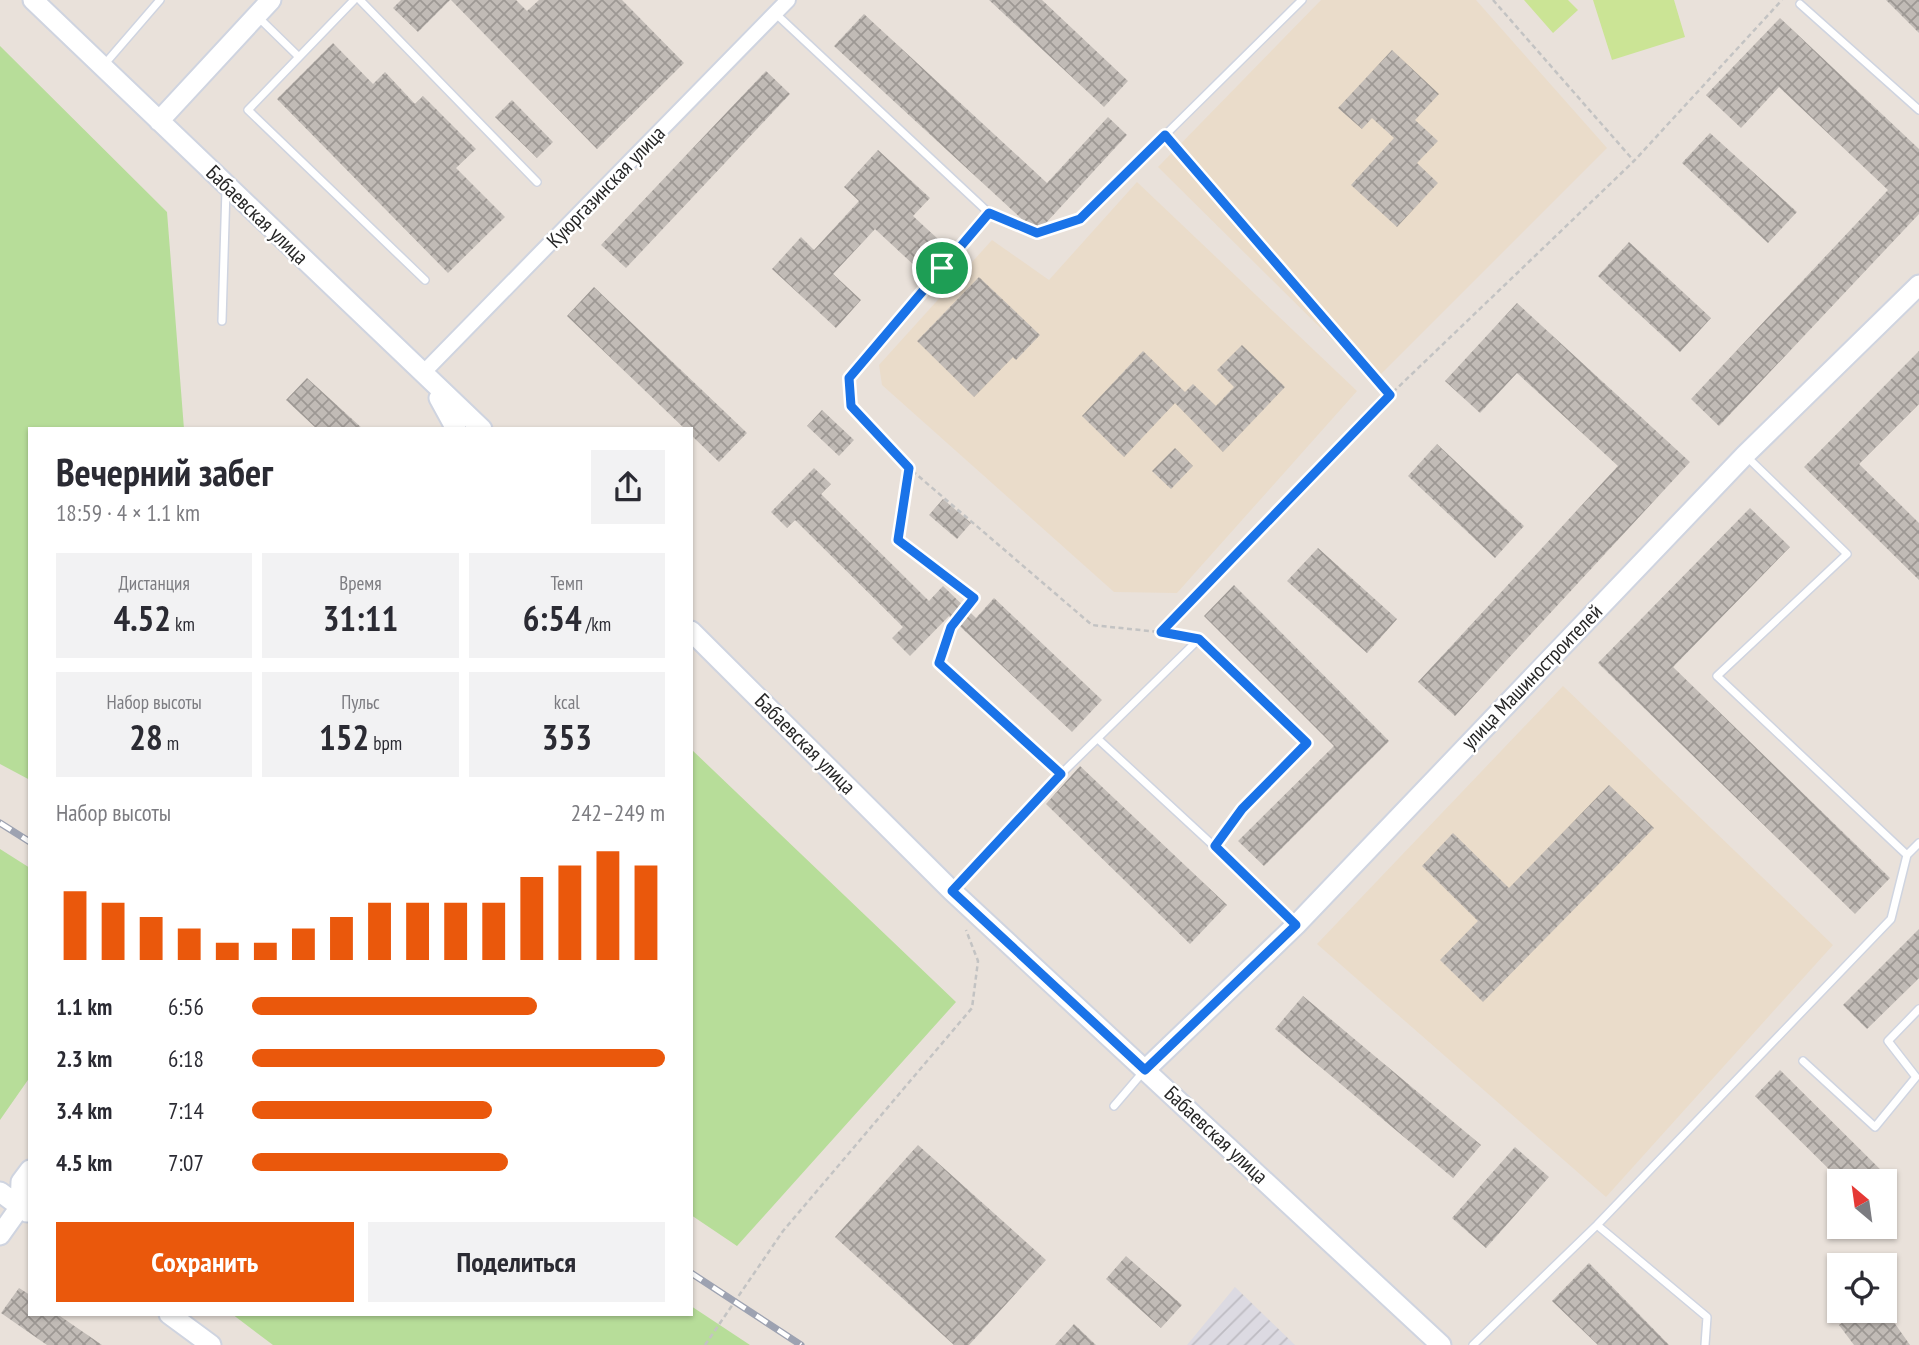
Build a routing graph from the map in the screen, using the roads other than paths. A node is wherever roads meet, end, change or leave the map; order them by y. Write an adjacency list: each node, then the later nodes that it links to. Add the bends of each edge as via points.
1 (33, 0): 12 (main road, Бабаевская улица)
2 (160, 0): 12 (lane)
3 (271, 0): 10 (main road)
4 (354, 0): 11 (lane)
5 (360, 0): 15 (lane)
6 (788, 0): 9 (street, Куюргазинская улица)
7 (1302, 0): 9 (lane, via 1080,219 1037,233 989,213)
8 (1800, 4): 13 (lane)
9 (775, 13): 20 (street, Куюргазинская улица)
10 (256, 16): 11 (lane); 14 (main road)
11 (299, 57): 17 (lane, via 248,110)
12 (102, 66): 14 (main road, Бабаевская улица)
13 (1919, 110)
14 (159, 121): 16 (main road, Бабаевская улица)
15 (537, 182)
16 (226, 185): 19 (lane); 20 (main road, Бабаевская улица)
17 (425, 280)
18 (1918, 289): 23 (main road, улица Машиностроителей)
19 (222, 321)
20 (423, 373): 21 (main road); 22 (main road, Бабаевская улица)
21 (455, 427)
22 (480, 427)
23 (1745, 455): 28 (lane, via 1847,554 1717,677); 30 (main road, улица Машиностроителей)
24 (693, 633): 29 (main road, Бабаевская улица)
25 (1098, 738): 27 (lane); 27 (lane, via 1199,639 1307,743 1242,809); 29 (lane)
26 (1919, 843): 28 (lane)
27 (1215, 846): 30 (lane)
28 (1908, 855): 39 (lane, via 1891,919)
29 (952, 891): 33 (main road, Бабаевская улица)
30 (1296, 925): 33 (main road, улица Машиностроителей)
31 (1919, 1009): 34 (lane, via 1888,1041)
32 (1803, 1061): 34 (lane, via 1875,1126)
33 (1145, 1070): 35 (lane); 43 (main road, Бабаевская улица)
34 (1918, 1075)
35 (1115, 1106)
36 (28, 1173): 38 (main road, via 21,1182)
37 (0, 1192): 38 (main road)
38 (27, 1208): 40 (main road)
39 (1597, 1225): 44 (lane); 45 (lane, via 1707,1317)
40 (0, 1235)
41 (172, 1316): 42 (main road)
42 (211, 1345)
43 (1441, 1345)
44 (1473, 1345)
45 (1705, 1345)

